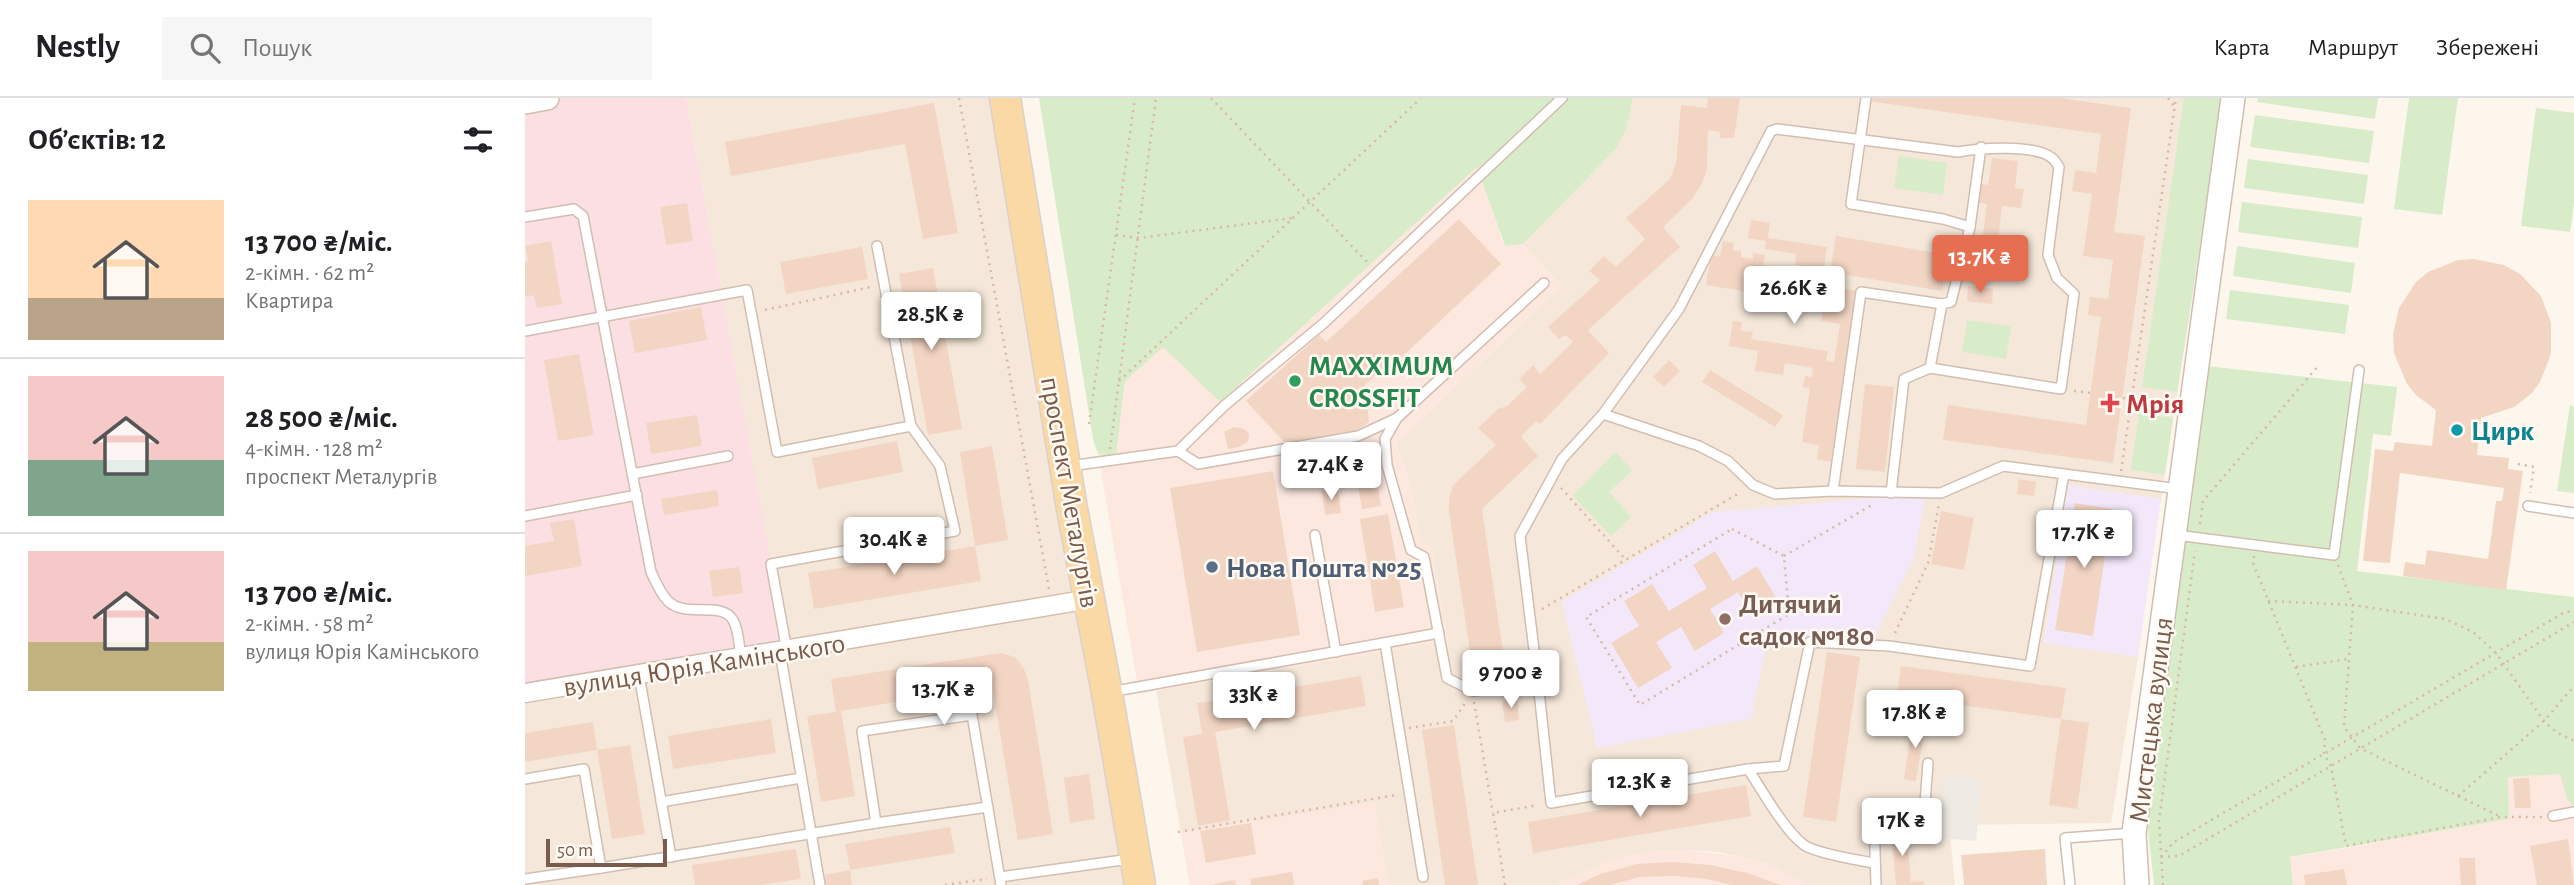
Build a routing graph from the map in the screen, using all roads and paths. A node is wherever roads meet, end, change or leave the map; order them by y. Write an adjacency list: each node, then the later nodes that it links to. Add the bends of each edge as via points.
1 (547, 98): 13 (street)
2 (959, 98): 72 (path)
3 (1005, 98): 48 (main road, проспект Металургів)
4 (1135, 98): 21 (path)
5 (1156, 98): 22 (path)
6 (1211, 98): 17 (path)
7 (1421, 98): 17 (path)
8 (1562, 98): 24 (lane)
9 (1866, 98): 15 (lane)
10 (2168, 98): 14 (path)
11 (2176, 98): 14 (path)
12 (2233, 98): 39 (street, Мистецька вулиця)
13 (525, 102)
14 (2174, 107): 38 (path)
15 (1860, 140): 16 (lane, via 1958,152); 20 (lane, via 1851,204); 40 (lane, via 1771,131 1679,309)
16 (1981, 147): 20 (lane); 35 (lane, via 2040,153 2059,167 2047,255 2057,278 2074,293)
17 (1309, 203): 19 (path); 24 (path)
18 (525, 217): 29 (lane, via 580,211)
19 (1293, 218): 22 (path); 34 (path)
20 (1970, 227): 27 (lane, via 1951,302)
21 (1116, 235): 22 (path); 42 (path)
22 (1139, 238): 34 (path)
23 (877, 246): 26 (lane)
24 (1378, 273): 44 (lane)
25 (1545, 283): 41 (lane)
26 (884, 284): 28 (path); 43 (lane)
27 (1942, 304): 32 (lane); 55 (lane, via 1861,292)
28 (751, 313): 29 (lane, via 747,290); 43 (lane, via 777,452)
29 (603, 317): 30 (lane); 49 (lane)
30 (525, 331)
31 (2319, 365): 64 (path, via 2203,501)
32 (1930, 368): 35 (lane); 56 (lane, via 1904,379)
33 (2359, 370): 66 (lane)
34 (1119, 381): 46 (path)
35 (2061, 389): 36 (path)
36 (2091, 393)
37 (2123, 398): 38 (path)
38 (2131, 399): 39 (path); 52 (path)
39 (2191, 407): 54 (street, Мистецька вулиця)
40 (1603, 414): 51 (lane, via 1562,459); 53 (lane, via 1699,446 1728,461)
41 (1397, 418): 44 (lane, via 1358,436 1198,464); 76 (lane, via 1385,439 1388,465 1411,550 1424,557)
42 (1089, 424)
43 (911, 426): 79 (lane, via 940,466 955,531 771,564)
44 (1178, 451): 46 (lane)
45 (728, 456): 49 (lane)
46 (1108, 461): 48 (lane)
47 (2518, 464): 59 (path, via 2534,467)
48 (1065, 466): 69 (main road, проспект Металургів)
49 (632, 474): 58 (lane)
50 (2064, 474): 52 (lane); 57 (lane, via 2003,466); 78 (lane, via 2030,666)
51 (1552, 477): 68 (path); 74 (lane, via 1520,537)
52 (2120, 481): 54 (lane)
53 (1753, 485): 55 (lane, via 1775,494); 68 (path)
54 (2180, 489): 63 (street, Мистецька вулиця)
55 (1833, 491): 56 (lane)
56 (1891, 494): 57 (lane); 67 (path)
57 (1941, 494): 78 (path, via 1928,563)
58 (637, 495): 61 (lane); 82 (lane, via 651,572 667,601 686,610 726,613 735,626)
59 (2528, 506): 60 (lane)
60 (2574, 513)
61 (525, 516)
62 (1315, 535): 80 (lane)
63 (2174, 535): 64 (lane); 114 (street, Мистецька вулиця)
64 (2197, 538): 65 (lane); 117 (path, via 2159,821)
65 (2255, 545): 66 (lane); 70 (path, via 2253,564)
66 (2334, 555): 71 (path)
67 (1784, 556): 67 (path, via 1732,529 1586,617 1640,705 1789,614)
68 (1626, 560): 74 (path)
69 (1090, 599): 72 (street, вулиця Юрія Камінського); 91 (main road, проспект Металургів)
70 (2268, 601): 71 (path); 85 (path)
71 (2353, 605): 81 (path, via 2445,619 2473,632); 83 (path)
72 (1052, 606): 79 (street, вулиця Юрія Камінського)
73 (2574, 611): 81 (path)
74 (1530, 617): 87 (lane)
75 (2574, 622): 84 (path)
76 (1439, 633): 77 (lane); 89 (lane, via 1447,678)
77 (1385, 643): 80 (lane); 93 (lane)
78 (1889, 646): 100 (lane, via 1810,642 1784,766)
79 (783, 651): 82 (street, вулиця Юрія Камінського); 101 (lane)
80 (1336, 652): 91 (lane)
81 (2496, 653): 84 (path); 94 (path)
82 (741, 658): 86 (street, вулиця Юрія Камінського)
83 (2349, 659): 85 (path); 94 (path, via 2344,727)
84 (2504, 664): 92 (path); 96 (path)
85 (2295, 667): 97 (path, via 2325,740)
86 (639, 675): 90 (street, вулиця Юрія Камінського); 105 (lane)
87 (1538, 682): 89 (lane); 106 (lane)
88 (2574, 686): 92 (path)
89 (1472, 691): 93 (path, via 1453,721); 109 (path)
90 (525, 693)
91 (1107, 693): 120 (main road, проспект Металургів)
92 (2544, 721): 95 (path); 104 (path)
93 (1399, 730): 103 (lane)
94 (2353, 737): 96 (path); 97 (path)
95 (2574, 741)
96 (2360, 748): 99 (path); 104 (path)
97 (2324, 754): 99 (path); 117 (path, via 2174,842)
98 (1929, 764): 118 (lane, via 1924,817 1874,817)
99 (2331, 766): 111 (path, via 2346,846); 117 (path, via 2179,856)
100 (1748, 769): 106 (lane); 118 (lane, via 1805,845)
101 (801, 778): 105 (lane); 115 (lane)
102 (525, 779): 119 (lane, via 584,769)
103 (1409, 792): 113 (path); 121 (lane)
104 (2458, 796): 111 (path)
105 (661, 802): 116 (lane)
106 (1551, 803): 109 (path)
107 (988, 807): 112 (lane); 112 (lane, via 972,715 862,731); 123 (lane)
108 (2574, 812): 110 (lane)
109 (1493, 813): 126 (path)
110 (2553, 816): 111 (path)
111 (2501, 817)
112 (876, 823): 115 (lane)
113 (1178, 832)
114 (2134, 833): 128 (lane, via 2065,838); 129 (street, Мистецька вулиця)
115 (811, 834): 116 (lane); 124 (lane)
116 (671, 857): 119 (lane)
117 (2161, 857): 130 (path)
118 (1874, 863): 127 (lane)
119 (601, 868): 122 (lane)
120 (1138, 872): 123 (lane)
121 (1423, 877)
122 (525, 879)
123 (1000, 881): 125 (path)
124 (820, 885)
125 (945, 885)
126 (1505, 885)
127 (1876, 885)
128 (2070, 885)
129 (2137, 885)
130 (2163, 885)

